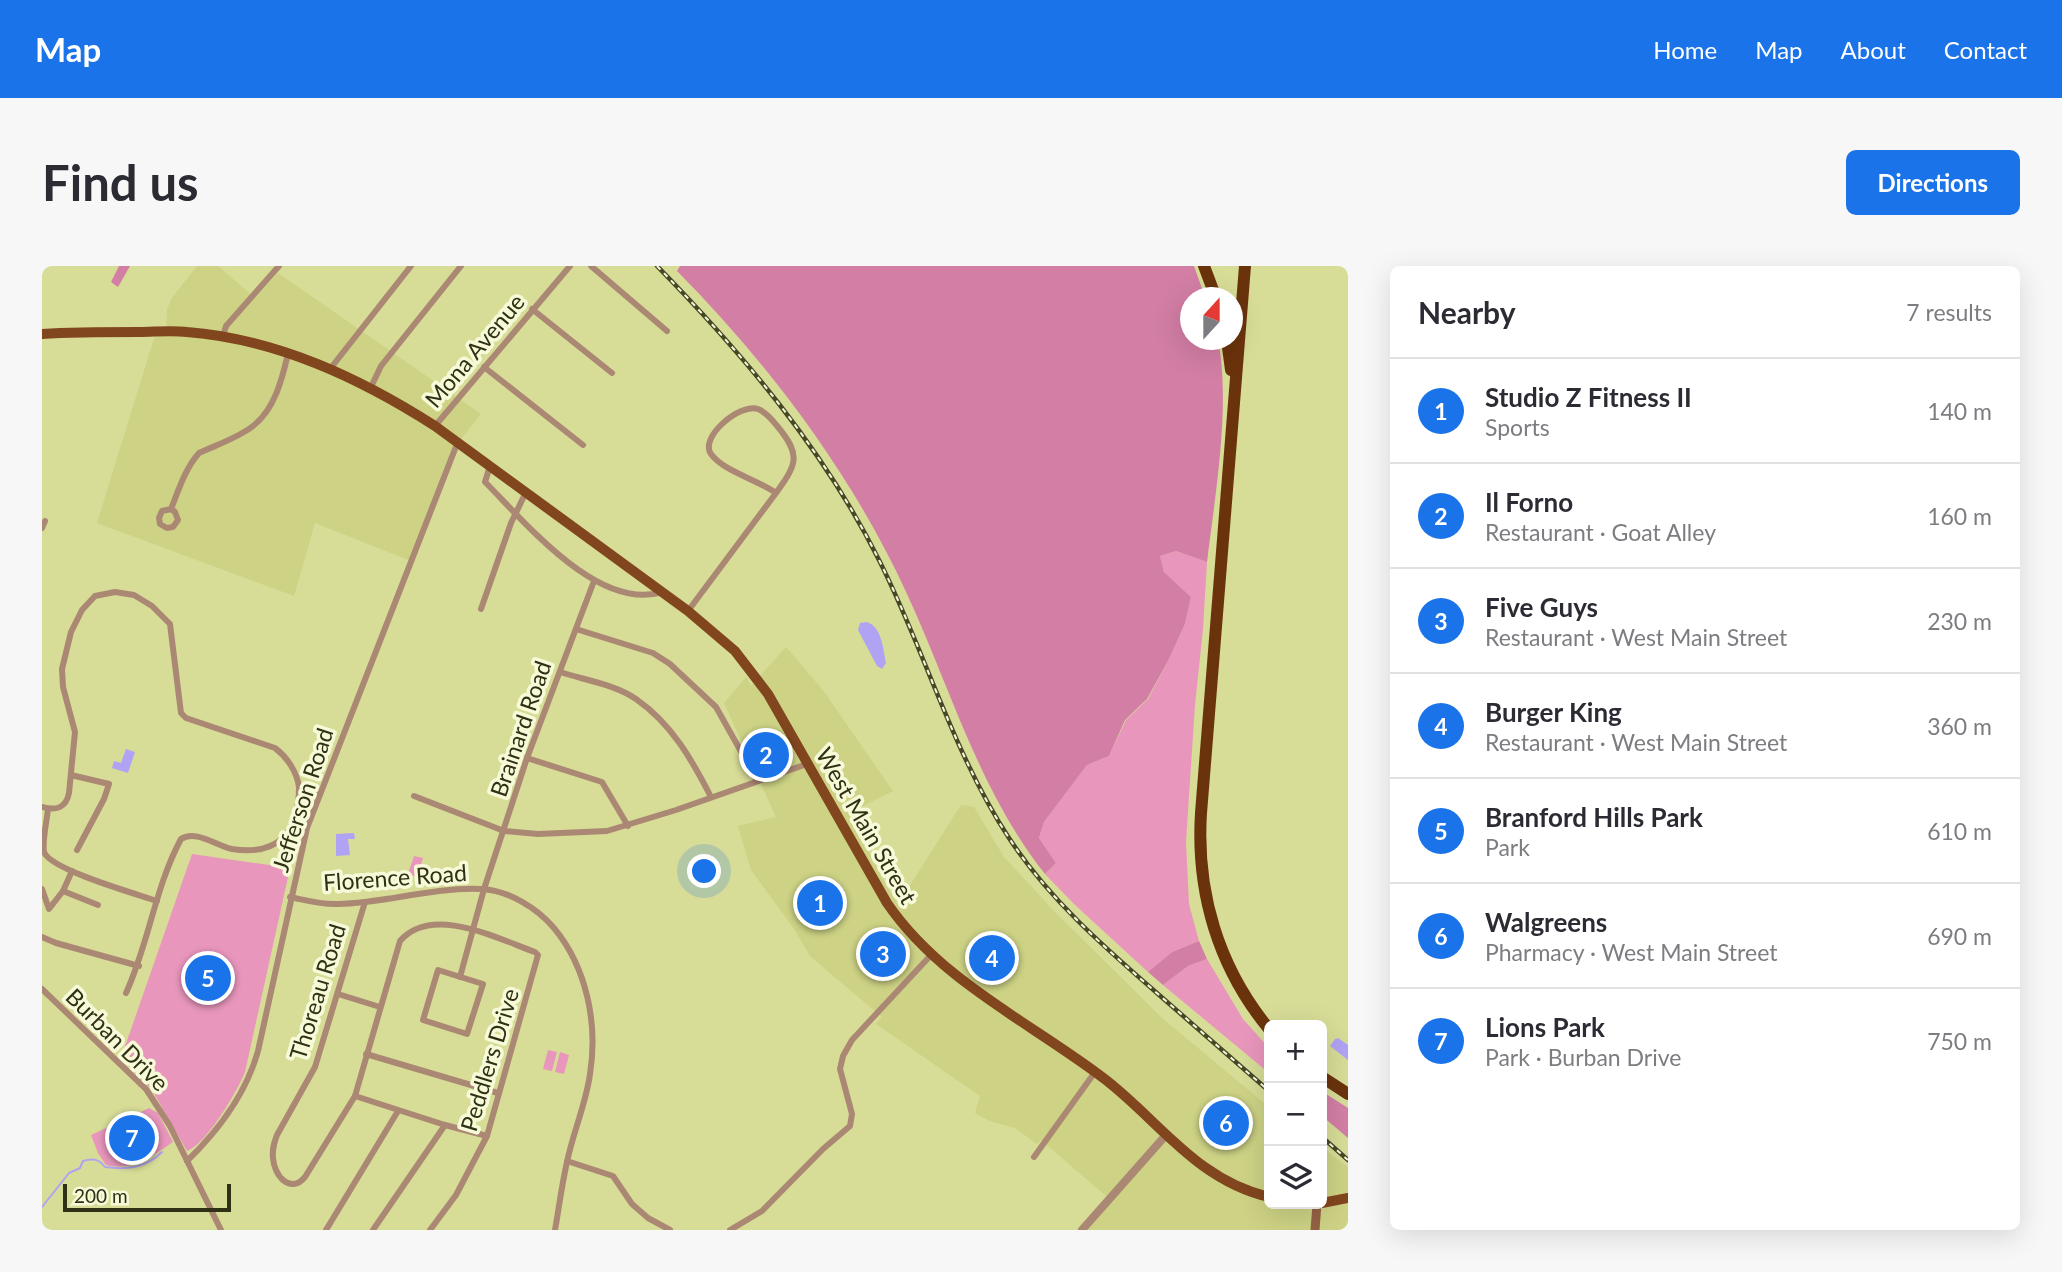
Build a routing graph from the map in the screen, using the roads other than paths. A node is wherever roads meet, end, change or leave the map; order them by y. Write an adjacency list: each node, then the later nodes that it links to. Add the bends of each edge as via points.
1 (279, 266): 12 (street, via 226,326)
2 (411, 266): 16 (street)
3 (461, 266): 18 (street, via 381,366)
4 (570, 266): 9 (street, Mona Avenue)
5 (591, 266): 10 (street)
6 (1204, 266): 8 (highway)
7 (1245, 266): 64 (highway, via 1200,856 1206,901 1222,951 1242,992)
8 (1212, 287)
9 (532, 309): 15 (street, Mona Avenue); 17 (street)
10 (667, 331)
11 (42, 334): 12 (main road, West Main Street, via 186,331)
12 (223, 336): 14 (main road, West Main Street)
13 (1228, 350): 65 (highway, via 1230,397 1196,856 1204,912 1218,953 1239,995)
14 (288, 354): 16 (main road, West Main Street); 25 (street, via 280,385 265,413 253,426 199,453 184,474)
15 (484, 367): 19 (street, Mona Avenue); 21 (street)
16 (330, 369): 18 (main road, West Main Street)
17 (612, 373)
18 (371, 387): 19 (main road, West Main Street)
19 (435, 426): 20 (main road, West Main Street)
20 (457, 444): 22 (main road, West Main Street); 38 (street, Jefferson Road)
21 (583, 445)
22 (490, 466): 23 (main road, West Main Street); 26 (street, via 485,482)
23 (526, 492): 26 (street); 28 (main road, West Main Street)
24 (776, 493): 24 (street, via 710,454 710,439 735,412 758,409 793,450 794,465); 30 (street)
25 (171, 509)
26 (516, 512): 27 (street); 29 (street)
27 (593, 581): 28 (street, via 622,592); 31 (street, Brainard Road)
28 (663, 593): 30 (main road, West Main Street)
29 (481, 609)
30 (688, 611): 34 (main road, West Main Street, via 746,663)
31 (576, 629): 32 (street, Brainard Road); 36 (street, via 653,653 670,664 716,706)
32 (559, 672): 33 (street, Brainard Road); 40 (street, via 635,699 681,743)
33 (527, 758): 44 (street, via 602,782); 45 (street, Brainard Road)
34 (807, 764): 36 (street); 57 (main road, West Main Street, via 887,903)
35 (71, 775): 37 (street, via 75,732 63,687 63,658 82,610 95,596 115,592 134,594 170,624 181,713 275,748 292,767); 43 (street, via 66,802 58,808); 46 (street, via 109,784)
36 (757, 780): 40 (street)
37 (299, 788): 38 (street); 41 (street)
38 (321, 791): 42 (street, Jefferson Road)
39 (414, 796): 45 (street)
40 (711, 797): 44 (street)
41 (299, 799): 42 (street); 52 (street, via 289,830 274,846 232,849 185,835 163,877)
42 (316, 803): 51 (street, Jefferson Road)
43 (45, 808): 47 (street, via 45,854)
44 (628, 826): 45 (street, via 558,834)
45 (505, 831): 49 (street, Brainard Road)
46 (77, 850)
47 (72, 871): 50 (street); 52 (street)
48 (42, 889): 50 (street, via 49,909)
49 (484, 889): 53 (street, Florence Road); 55 (street); 80 (street, Florence Road, via 523,903 550,923 571,954 586,990 593,1037 590,1075)
50 (63, 891): 54 (street)
51 (290, 897): 53 (street, Florence Road, via 335,904); 79 (street, Jefferson Road, via 249,1080 233,1107)
52 (157, 901): 58 (street)
53 (365, 902): 62 (street, Thoreau Road)
54 (98, 905)
55 (474, 931): 59 (street); 63 (street, Peddlers Drive, via 435,923 407,932 400,941); 70 (street, Peddlers Drive, via 538,955)
56 (42, 937): 58 (street)
57 (931, 955): 67 (main road, West Main Street); 92 (street, via 843,1056 840,1069 852,1114 850,1126 762,1210)
58 (139, 966): 61 (street)
59 (460, 977): 59 (street, via 483,984 467,1034 423,1020 438,970)
60 (42, 989): 79 (street, Burban Drive, via 146,1089)
61 (125, 993)
62 (338, 994): 63 (street); 81 (street, Thoreau Road, via 315,1067 273,1147 273,1160 284,1181 293,1185)
63 (380, 1007): 66 (street, Peddlers Drive)
64 (1264, 1022)
65 (1264, 1029)
66 (366, 1054): 70 (street); 72 (street, Peddlers Drive)
67 (1095, 1072): 76 (main road, West Main Street); 78 (street)
68 (1327, 1080): 71 (highway)
69 (1327, 1086): 73 (highway)
70 (498, 1093): 77 (street, Peddlers Drive)
71 (1348, 1094)
72 (355, 1096): 74 (street); 81 (street, Peddlers Drive)
73 (1348, 1100)
74 (398, 1111): 75 (street); 87 (street)
75 (444, 1125): 77 (street); 88 (street)
76 (1166, 1135): 82 (main road, West Main Street, via 1210,1172); 93 (street)
77 (487, 1136): 89 (street, Peddlers Drive, via 456,1195)
78 (1034, 1157)
79 (187, 1161): 86 (street, Burban Drive)
80 (567, 1161): 90 (street, Florence Road); 91 (street, via 613,1177 632,1204)
81 (305, 1177)
82 (1264, 1195)
83 (1348, 1198): 84 (main road)
84 (1327, 1202)
85 (1317, 1209): 94 (main road)
86 (221, 1230)
87 (326, 1230)
88 (373, 1230)
89 (430, 1230)
90 (555, 1230)
91 (670, 1230)
92 (730, 1230)
93 (1082, 1230)
94 (1315, 1230)

